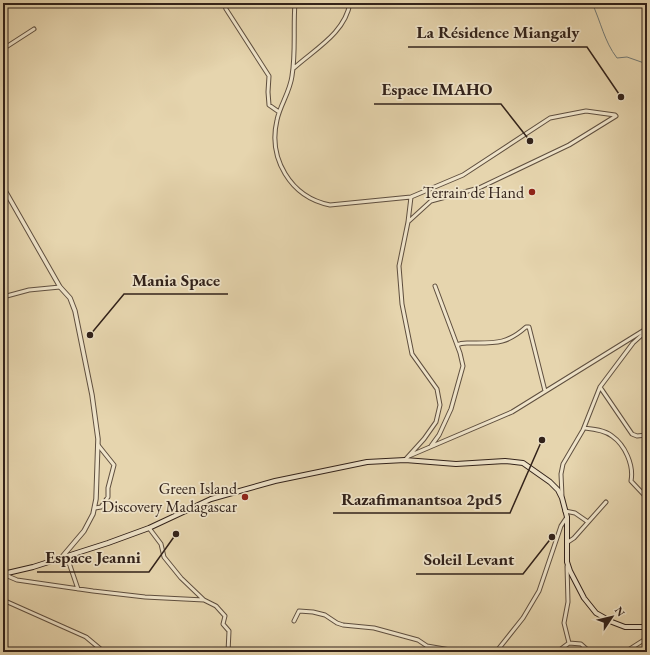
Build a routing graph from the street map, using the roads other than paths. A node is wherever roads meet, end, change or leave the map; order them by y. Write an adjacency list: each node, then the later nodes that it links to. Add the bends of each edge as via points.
1 (224, 3): 9 (street, via 269,76 269,105)
2 (229, 3): 3 (street)
3 (261, 3)
4 (295, 3): 8 (street)
5 (350, 3): 8 (street, via 347,16 335,33)
6 (34, 29): 7 (street)
7 (3, 49)
8 (293, 68): 9 (street, via 287,95)
9 (279, 112): 11 (street, via 274,136 280,165 297,189 307,197 330,205)
10 (4, 189): 14 (street)
11 (411, 197): 12 (street); 12 (street, via 463,175 550,118 586,111 616,116 581,138 479,188 431,200)
12 (408, 222): 24 (street, via 399,266 404,317 412,354 437,389 440,405 436,422)
13 (434, 286): 17 (street)
14 (60, 287): 15 (street, via 29,290); 22 (street, via 70,298 81,336)
15 (3, 297)
16 (646, 328): 18 (street); 19 (street)
17 (457, 344): 19 (street, via 490,344 506,341 529,327); 23 (street, via 462,373 451,409)
18 (600, 387): 20 (street); 21 (street, via 632,434)
19 (545, 391): 23 (street, via 512,412)
20 (584, 428): 26 (street, via 563,464); 27 (street, via 609,434 616,440 629,458 633,471 631,481)
21 (647, 435)
22 (98, 445): 29 (street); 29 (street, via 114,465 107,501)
23 (431, 446): 24 (street)
24 (409, 456): 25 (street)
25 (405, 460): 26 (main road, via 456,464 505,461 522,463 550,482); 33 (main road, via 367,462 243,489 211,499)
26 (562, 498): 30 (main road)
27 (647, 498)
28 (606, 502): 32 (street)
29 (94, 508): 36 (street, via 84,531)
30 (565, 511): 31 (main road); 32 (street)
31 (566, 517): 34 (main road); 49 (street, via 539,591 523,618)
32 (588, 522): 34 (street)
33 (149, 528): 35 (main road); 41 (street, via 161,544 164,557 184,582)
34 (568, 542): 37 (main road)
35 (67, 557): 36 (main road); 39 (street)
36 (61, 559): 38 (main road)
37 (567, 562): 43 (main road, via 573,580 596,613 625,626); 45 (street, via 568,602 564,623)
38 (3, 574): 39 (street, via 17,580)
39 (78, 589): 41 (street, via 145,597)
40 (3, 600): 46 (street, via 86,637)
41 (204, 600): 47 (street, via 216,606 225,616 223,624 229,631)
42 (294, 621): 48 (street, via 299,611 313,612 337,623 374,628 418,640 427,646)
43 (647, 627)
44 (647, 638): 52 (street)
45 (569, 643): 50 (street); 51 (street, via 581,644)
46 (104, 652)
47 (228, 652)
48 (462, 652)
49 (496, 652)
50 (557, 652)
51 (590, 652)
52 (625, 652)

